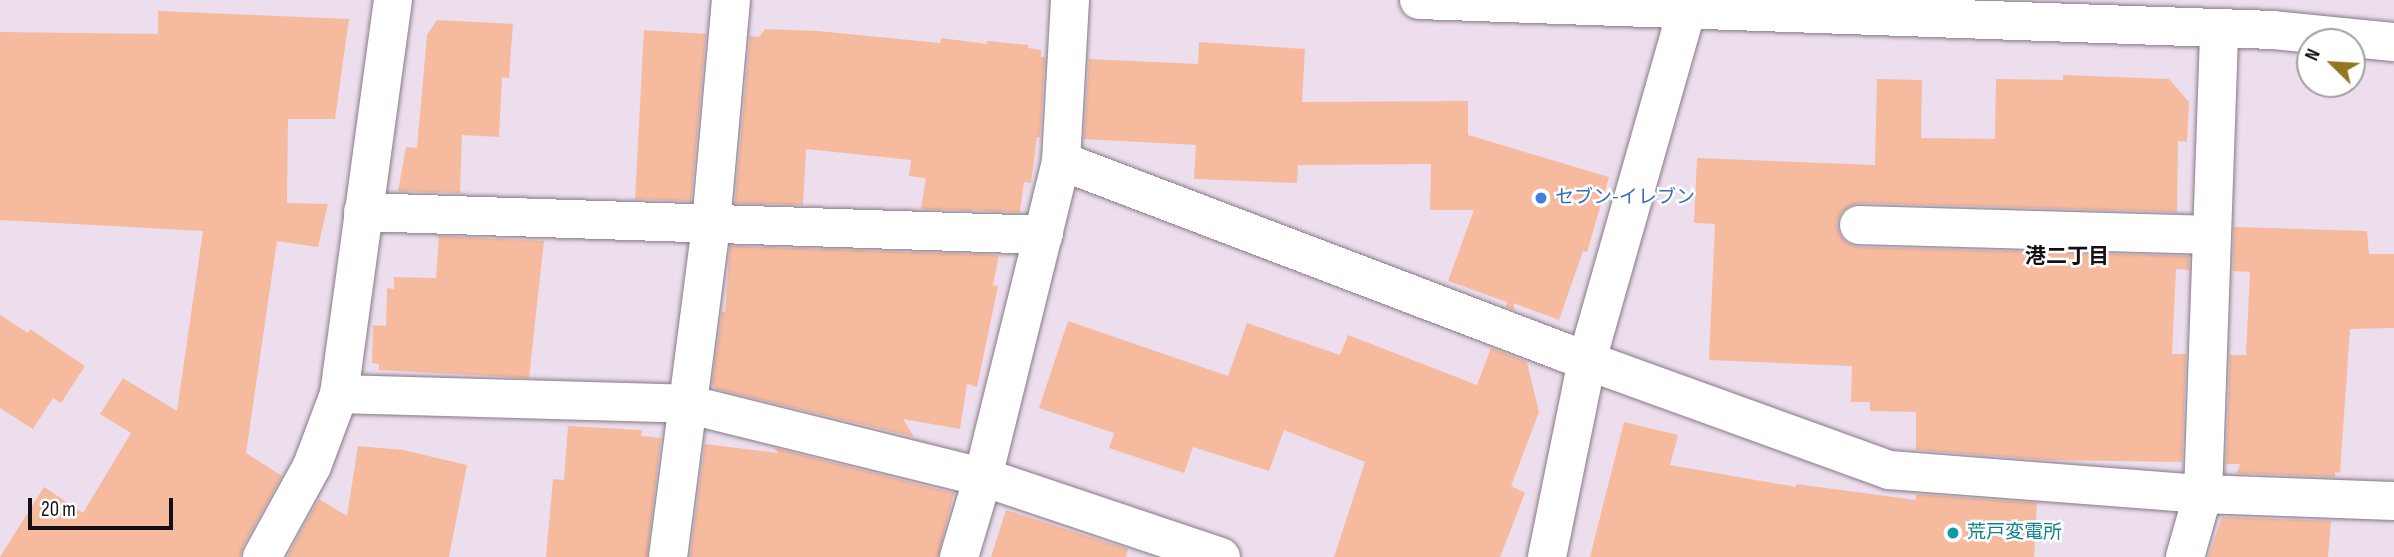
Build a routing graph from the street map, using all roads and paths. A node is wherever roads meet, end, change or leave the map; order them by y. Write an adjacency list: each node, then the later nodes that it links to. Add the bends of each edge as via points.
1 (393, 0): 9 (street)
2 (731, 0): 10 (street)
3 (1070, 0): 8 (street)
4 (1419, 0): 5 (street)
5 (1687, 10): 6 (street); 14 (street)
6 (2219, 30): 7 (street, via 2273,30); 13 (street)
7 (2394, 42)
8 (1061, 161): 12 (street); 14 (street)
9 (363, 212): 10 (street); 15 (street)
10 (711, 224): 12 (street); 16 (street)
11 (1859, 225): 13 (street)
12 (1044, 235): 17 (street)
13 (2212, 236): 18 (street)
14 (1587, 360): 18 (street, via 1889,470); 24 (street)
15 (339, 394): 16 (street); 20 (street, via 312,466)
16 (687, 404): 17 (street); 21 (street)
17 (983, 477): 22 (street); 23 (street)
18 (2203, 494): 19 (street); 25 (street)
19 (2394, 501)
20 (262, 557)
21 (668, 557)
22 (959, 557)
23 (1221, 557)
24 (1547, 557)
25 (2185, 557)

